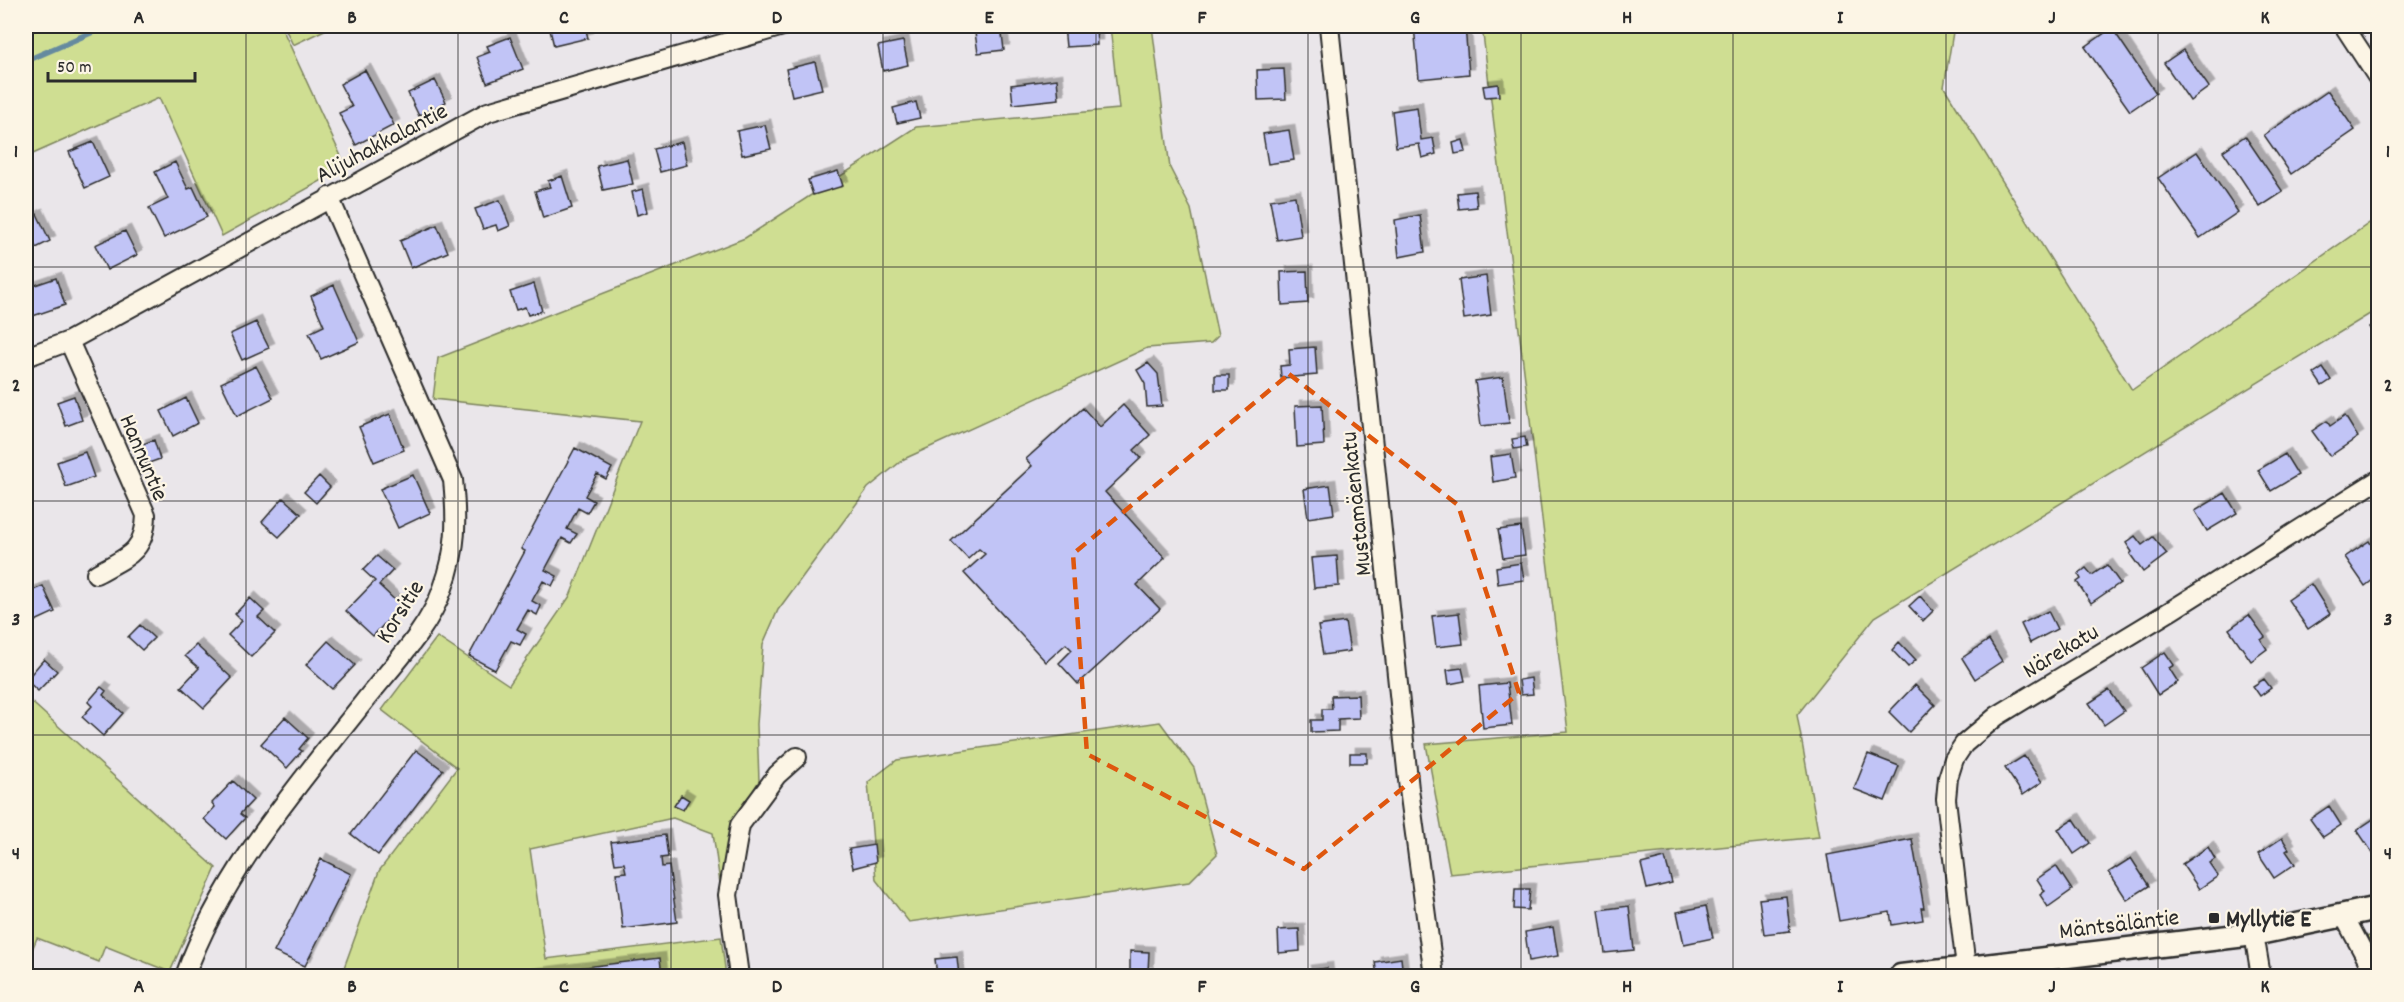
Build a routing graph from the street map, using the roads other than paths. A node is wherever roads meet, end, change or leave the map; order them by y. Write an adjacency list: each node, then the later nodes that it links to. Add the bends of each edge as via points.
1 (783, 26): 5 (street, Alijuhakkalantie, via 488,112)
2 (1329, 26): 17 (street, Mustamäenkatu, via 1409,789)
3 (2344, 26): 4 (street)
4 (2379, 78)
5 (329, 197): 6 (street, Alijuhakkalantie); 15 (street, Korsitie, via 453,480 456,543 443,589 427,621 253,848 210,918)
6 (69, 342): 7 (street, Alijuhakkalantie); 9 (street, Hannuntie, via 146,515 145,533 134,552)
7 (26, 357)
8 (2379, 480): 14 (street, Närekatu, via 1997,716 1964,744 1954,759 1946,799)
9 (96, 574)
10 (796, 757): 16 (street, via 777,775 740,825 728,895)
11 (2379, 908): 12 (street, Mäntsäläntie)
12 (2344, 916): 13 (street, Mäntsäläntie); 20 (street)
13 (2254, 934): 14 (street, Mäntsäläntie); 19 (street)
14 (1966, 968): 18 (street, Mäntsäläntie)
15 (185, 976)
16 (739, 976)
17 (1434, 976)
18 (1901, 976)
19 (2261, 976)
20 (2376, 976)

